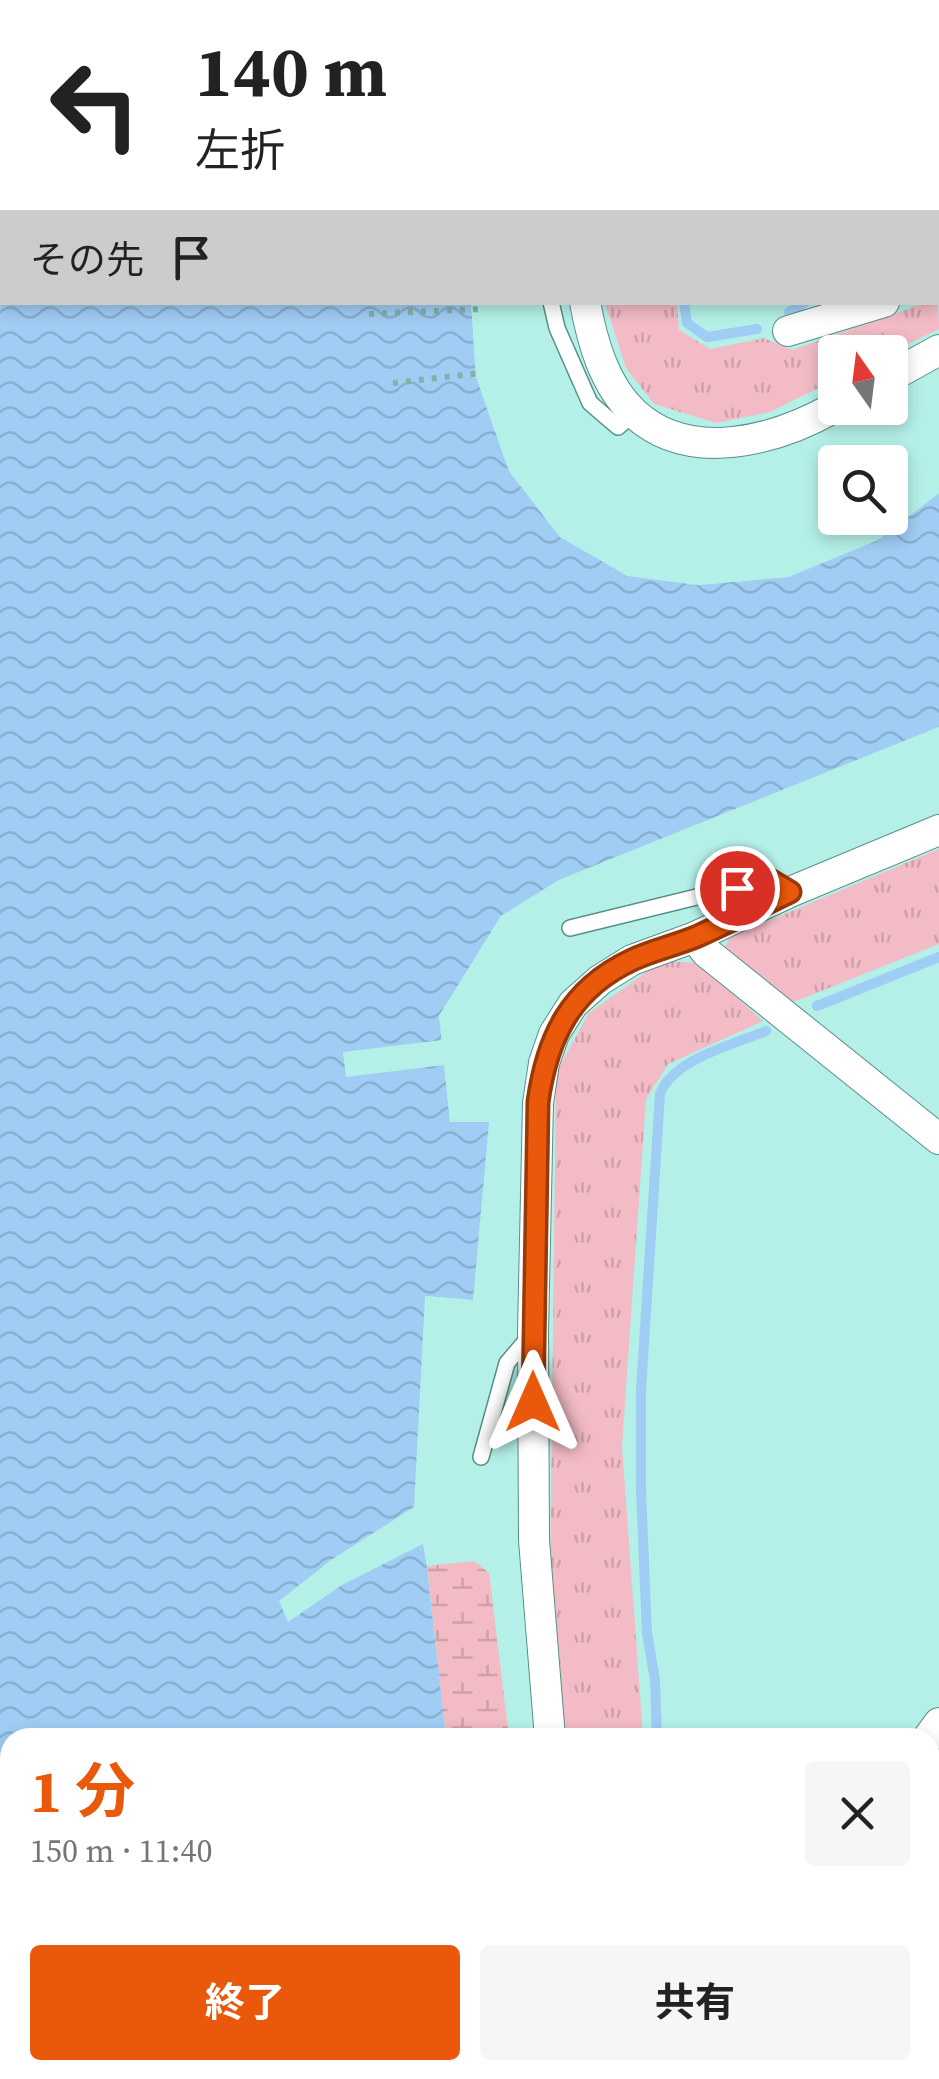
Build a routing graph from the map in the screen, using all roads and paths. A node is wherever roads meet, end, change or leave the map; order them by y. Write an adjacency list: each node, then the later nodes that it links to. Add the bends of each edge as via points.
1 (552, 305): 11 (lane, via 590,403 618,427)
2 (585, 305): 11 (street, via 594,346)
3 (874, 305): 6 (street)
4 (481, 310): 5 (path)
5 (370, 314)
6 (788, 331)
7 (939, 350): 8 (street)
8 (908, 367)
9 (481, 373): 10 (path)
10 (393, 383)
11 (634, 413): 12 (street, via 693,441 728,444 766,438)
12 (818, 415)
13 (939, 830): 14 (street)
14 (790, 892): 15 (lane, via 770,880); 16 (street)
15 (570, 928)
16 (695, 937): 17 (street); 18 (street, via 632,960 600,980 554,1034 538,1102)
17 (939, 1139)
18 (533, 1332): 19 (lane, via 507,1362); 20 (street, via 534,1540)
19 (482, 1457)
20 (549, 1728)

